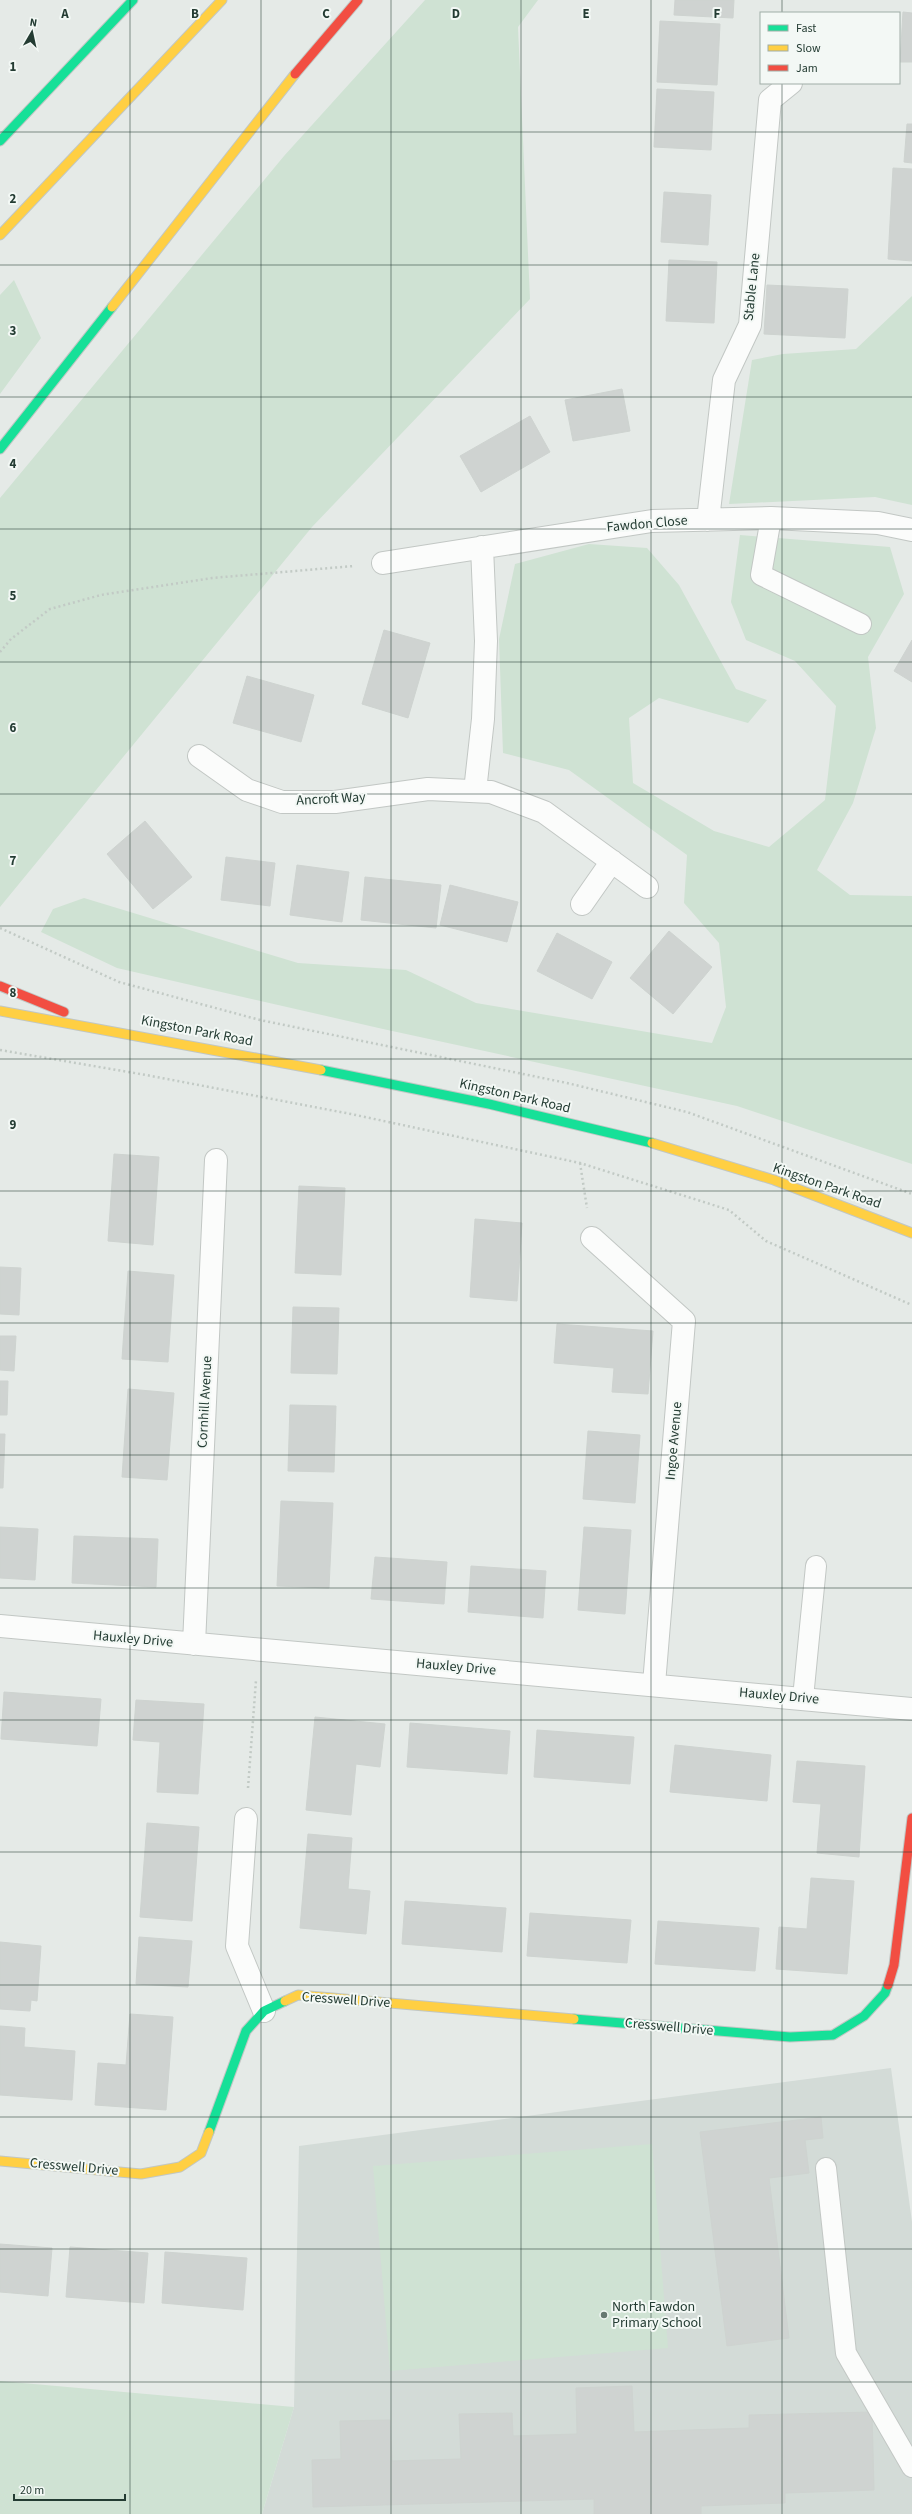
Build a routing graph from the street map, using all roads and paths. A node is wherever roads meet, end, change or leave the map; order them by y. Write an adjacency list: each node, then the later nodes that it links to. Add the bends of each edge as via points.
1 (133, 0): 5 (main road)
2 (222, 0): 6 (main road)
3 (358, 0): 7 (main road, via 314,50)
4 (790, 84): 9 (street, Stable Lane, via 770,100 750,325 724,380)
5 (0, 141)
6 (0, 234)
7 (0, 449)
8 (771, 518): 9 (street, Fawdon Close); 10 (street, Fawdon Close, via 878,523); 13 (lane, via 761,575)
9 (708, 520): 11 (street, Fawdon Close, via 652,521)
10 (912, 530)
11 (482, 547): 12 (street, Fawdon Close); 16 (street, via 486,641 483,719)
12 (383, 563): 14 (path, via 212,578 101,595 50,609 11,639)
13 (861, 624)
14 (0, 652)
15 (199, 756): 16 (street, Ancroft Way, via 248,790 282,802 335,802 428,790)
16 (475, 791): 17 (street, Ancroft Way, via 491,792 544,812)
17 (612, 861): 18 (street, Ancroft Way); 19 (street)
18 (647, 886)
19 (582, 904)
20 (0, 928): 27 (path, via 118,982 260,1020 567,1083 687,1112)
21 (0, 986): 23 (main road, Kingston Park Road)
22 (0, 1011): 23 (main road, Kingston Park Road)
23 (101, 1027): 28 (main road, Kingston Park Road, via 474,1100 682,1150 871,1215)
24 (0, 1050): 26 (path, via 146,1075)
25 (216, 1160): 33 (street, Cornhill Avenue)
26 (580, 1163): 29 (path); 30 (path, via 730,1210 766,1241)
27 (912, 1194)
28 (912, 1233)
29 (592, 1238): 35 (street, Ingoe Avenue, via 684,1321)
30 (912, 1305)
31 (816, 1566): 36 (lane)
32 (0, 1626): 33 (street, Hauxley Drive)
33 (194, 1644): 34 (street, Hauxley Drive)
34 (258, 1649): 35 (street, Hauxley Drive); 39 (path)
35 (654, 1684): 36 (street, Hauxley Drive)
36 (803, 1698): 37 (street, Hauxley Drive)
37 (912, 1709)
38 (912, 1818): 40 (main road, Cresswell Drive, via 894,1965 885,1993 864,2016 833,2035 790,2037 298,1995)
39 (246, 1819): 40 (street, via 238,1946)
40 (264, 2011): 41 (main road, Cresswell Drive, via 246,2031 201,2153 180,2168 141,2174)
41 (0, 2161)
42 (826, 2168): 43 (lane, via 846,2353)
43 (912, 2467)

